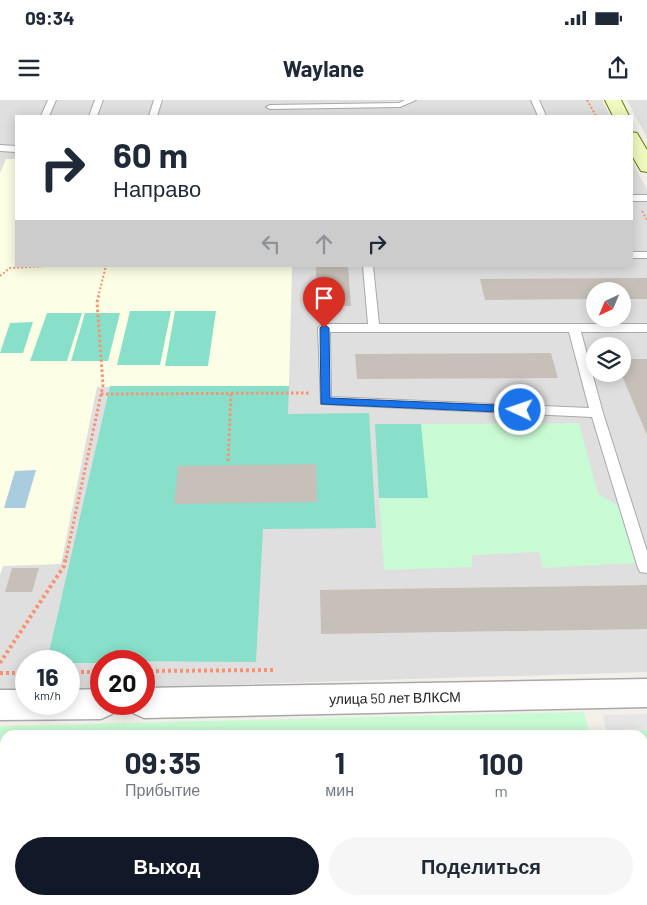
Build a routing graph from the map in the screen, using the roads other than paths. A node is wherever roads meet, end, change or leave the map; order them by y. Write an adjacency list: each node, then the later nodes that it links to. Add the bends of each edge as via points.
1 (52, 100): 8 (lane)
2 (99, 100): 9 (lane)
3 (158, 100): 10 (lane)
4 (412, 100): 7 (lane, via 400,105)
5 (535, 100): 11 (lane)
6 (612, 100): 12 (street)
7 (270, 108)
8 (45, 115)
9 (93, 115)
10 (153, 115)
11 (542, 115)
12 (620, 115)
13 (633, 142): 16 (street)
14 (15, 149): 15 (lane)
15 (1, 150)
16 (640, 161)
17 (633, 198): 18 (lane)
18 (647, 198)
19 (633, 256): 20 (lane)
20 (647, 256)
21 (368, 267): 22 (lane)
22 (374, 328): 23 (lane); 25 (lane, via 324,328 325,401)
23 (574, 328): 24 (lane); 25 (lane)
24 (647, 328)
25 (598, 413): 26 (lane)
26 (645, 568)
27 (647, 693): 28 (street, улица 50 лет ВЛКСМ)
28 (155, 703)
29 (90, 704): 30 (street)
30 (0, 705)

